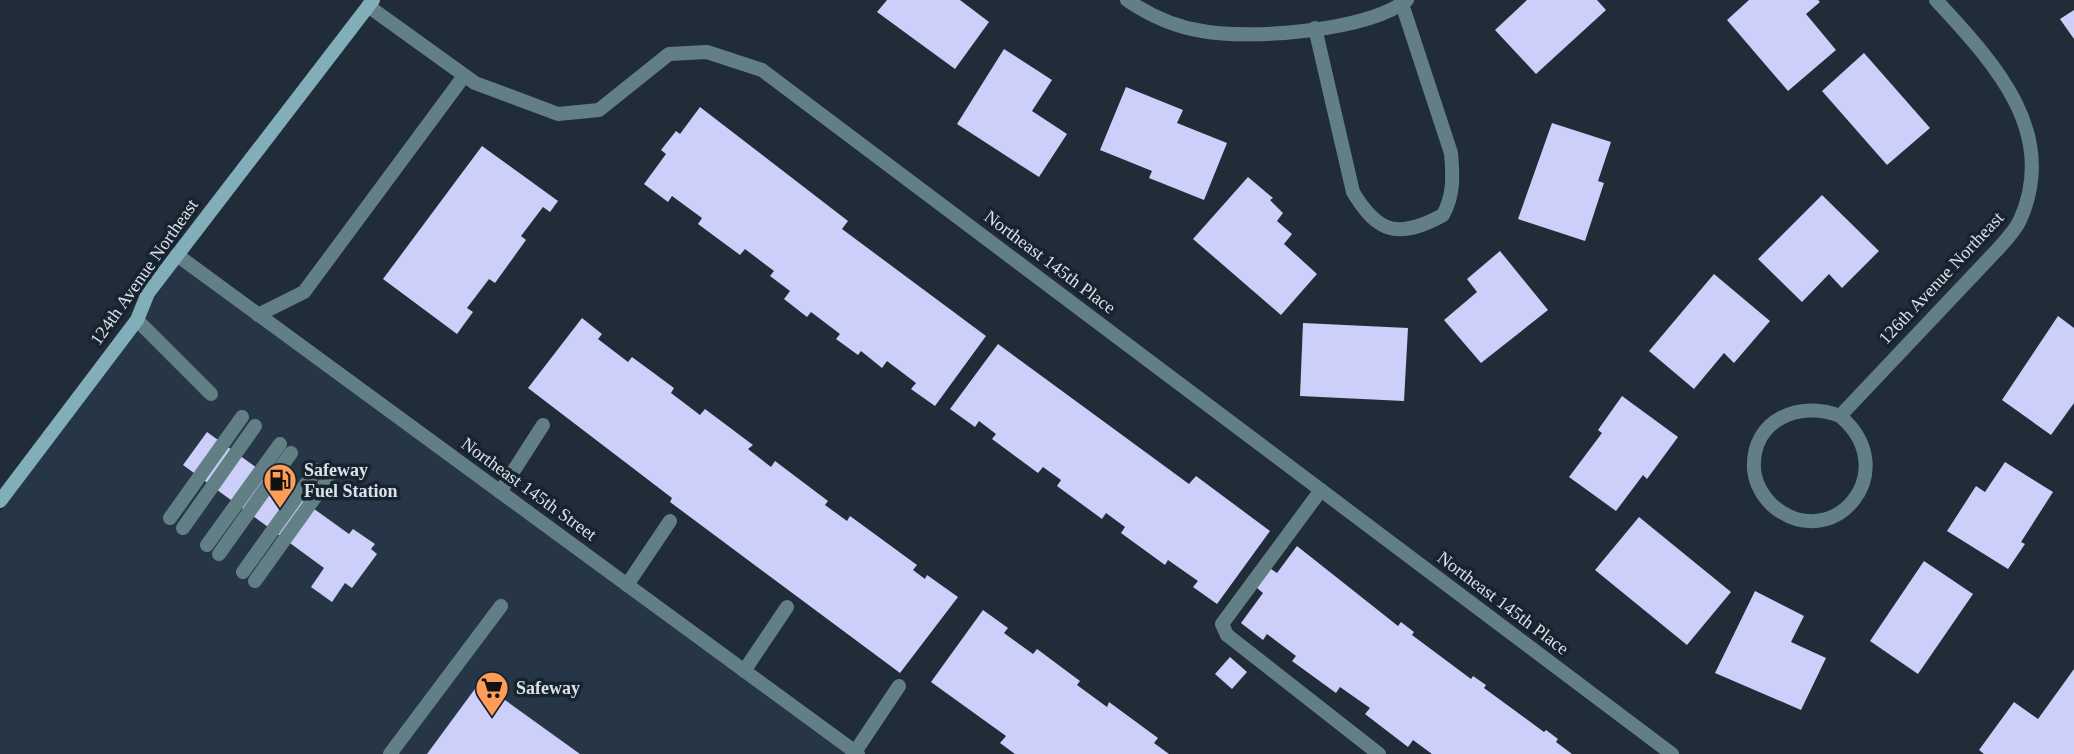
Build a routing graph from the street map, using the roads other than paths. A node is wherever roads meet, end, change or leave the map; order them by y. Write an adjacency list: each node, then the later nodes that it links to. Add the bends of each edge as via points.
1 (1127, 0): 5 (street, via 1146,13 1201,31 1268,35)
2 (1936, 0): 11 (street, 126th Avenue Northeast, via 1974,41 2016,99 2033,149 2029,194 2019,222 1997,250)
3 (1405, 2): 5 (street, via 1356,21); 5 (street, via 1451,153 1453,174 1451,200 1443,215 1403,231 1378,225 1353,191)
4 (371, 3): 6 (street, Northeast 145th Place); 7 (street, 124th Avenue Northeast)
5 (1315, 28)
6 (464, 76): 8 (street, via 304,292); 16 (street, Northeast 145th Place, via 558,114 599,110 669,54 707,52 762,70)
7 (177, 255): 8 (street, Northeast 145th Street); 9 (street, 124th Avenue Northeast, via 148,293)
8 (258, 315): 17 (street, Northeast 145th Street)
9 (137, 320): 10 (street); 18 (street, 124th Avenue Northeast)
10 (211, 394)
11 (1840, 416): 11 (street, via 1824,409 1789,412 1762,435 1755,460 1758,486 1781,513 1797,520 1824,519 1847,508 1859,494 1866,478 1865,452 1854,428)
12 (242, 417): 19 (street)
13 (543, 425): 17 (street)
14 (256, 426): 21 (street)
15 (322, 475): 24 (street)
16 (1321, 490): 32 (street, via 1222,624 1227,635); 33 (street, Northeast 145th Place)
17 (500, 492): 25 (street, Northeast 145th Street)
18 (0, 501)
19 (170, 518)
20 (670, 522): 25 (street)
21 (183, 528)
22 (207, 545): 23 (street, via 285,448)
23 (219, 554)
24 (249, 577)
25 (627, 585): 28 (street, Northeast 145th Street)
26 (501, 606): 31 (street)
27 (787, 607): 28 (street)
28 (744, 671): 30 (street, Northeast 145th Street)
29 (900, 686): 30 (street)
30 (856, 753)
31 (390, 754)
32 (1379, 754)
33 (1672, 754)

